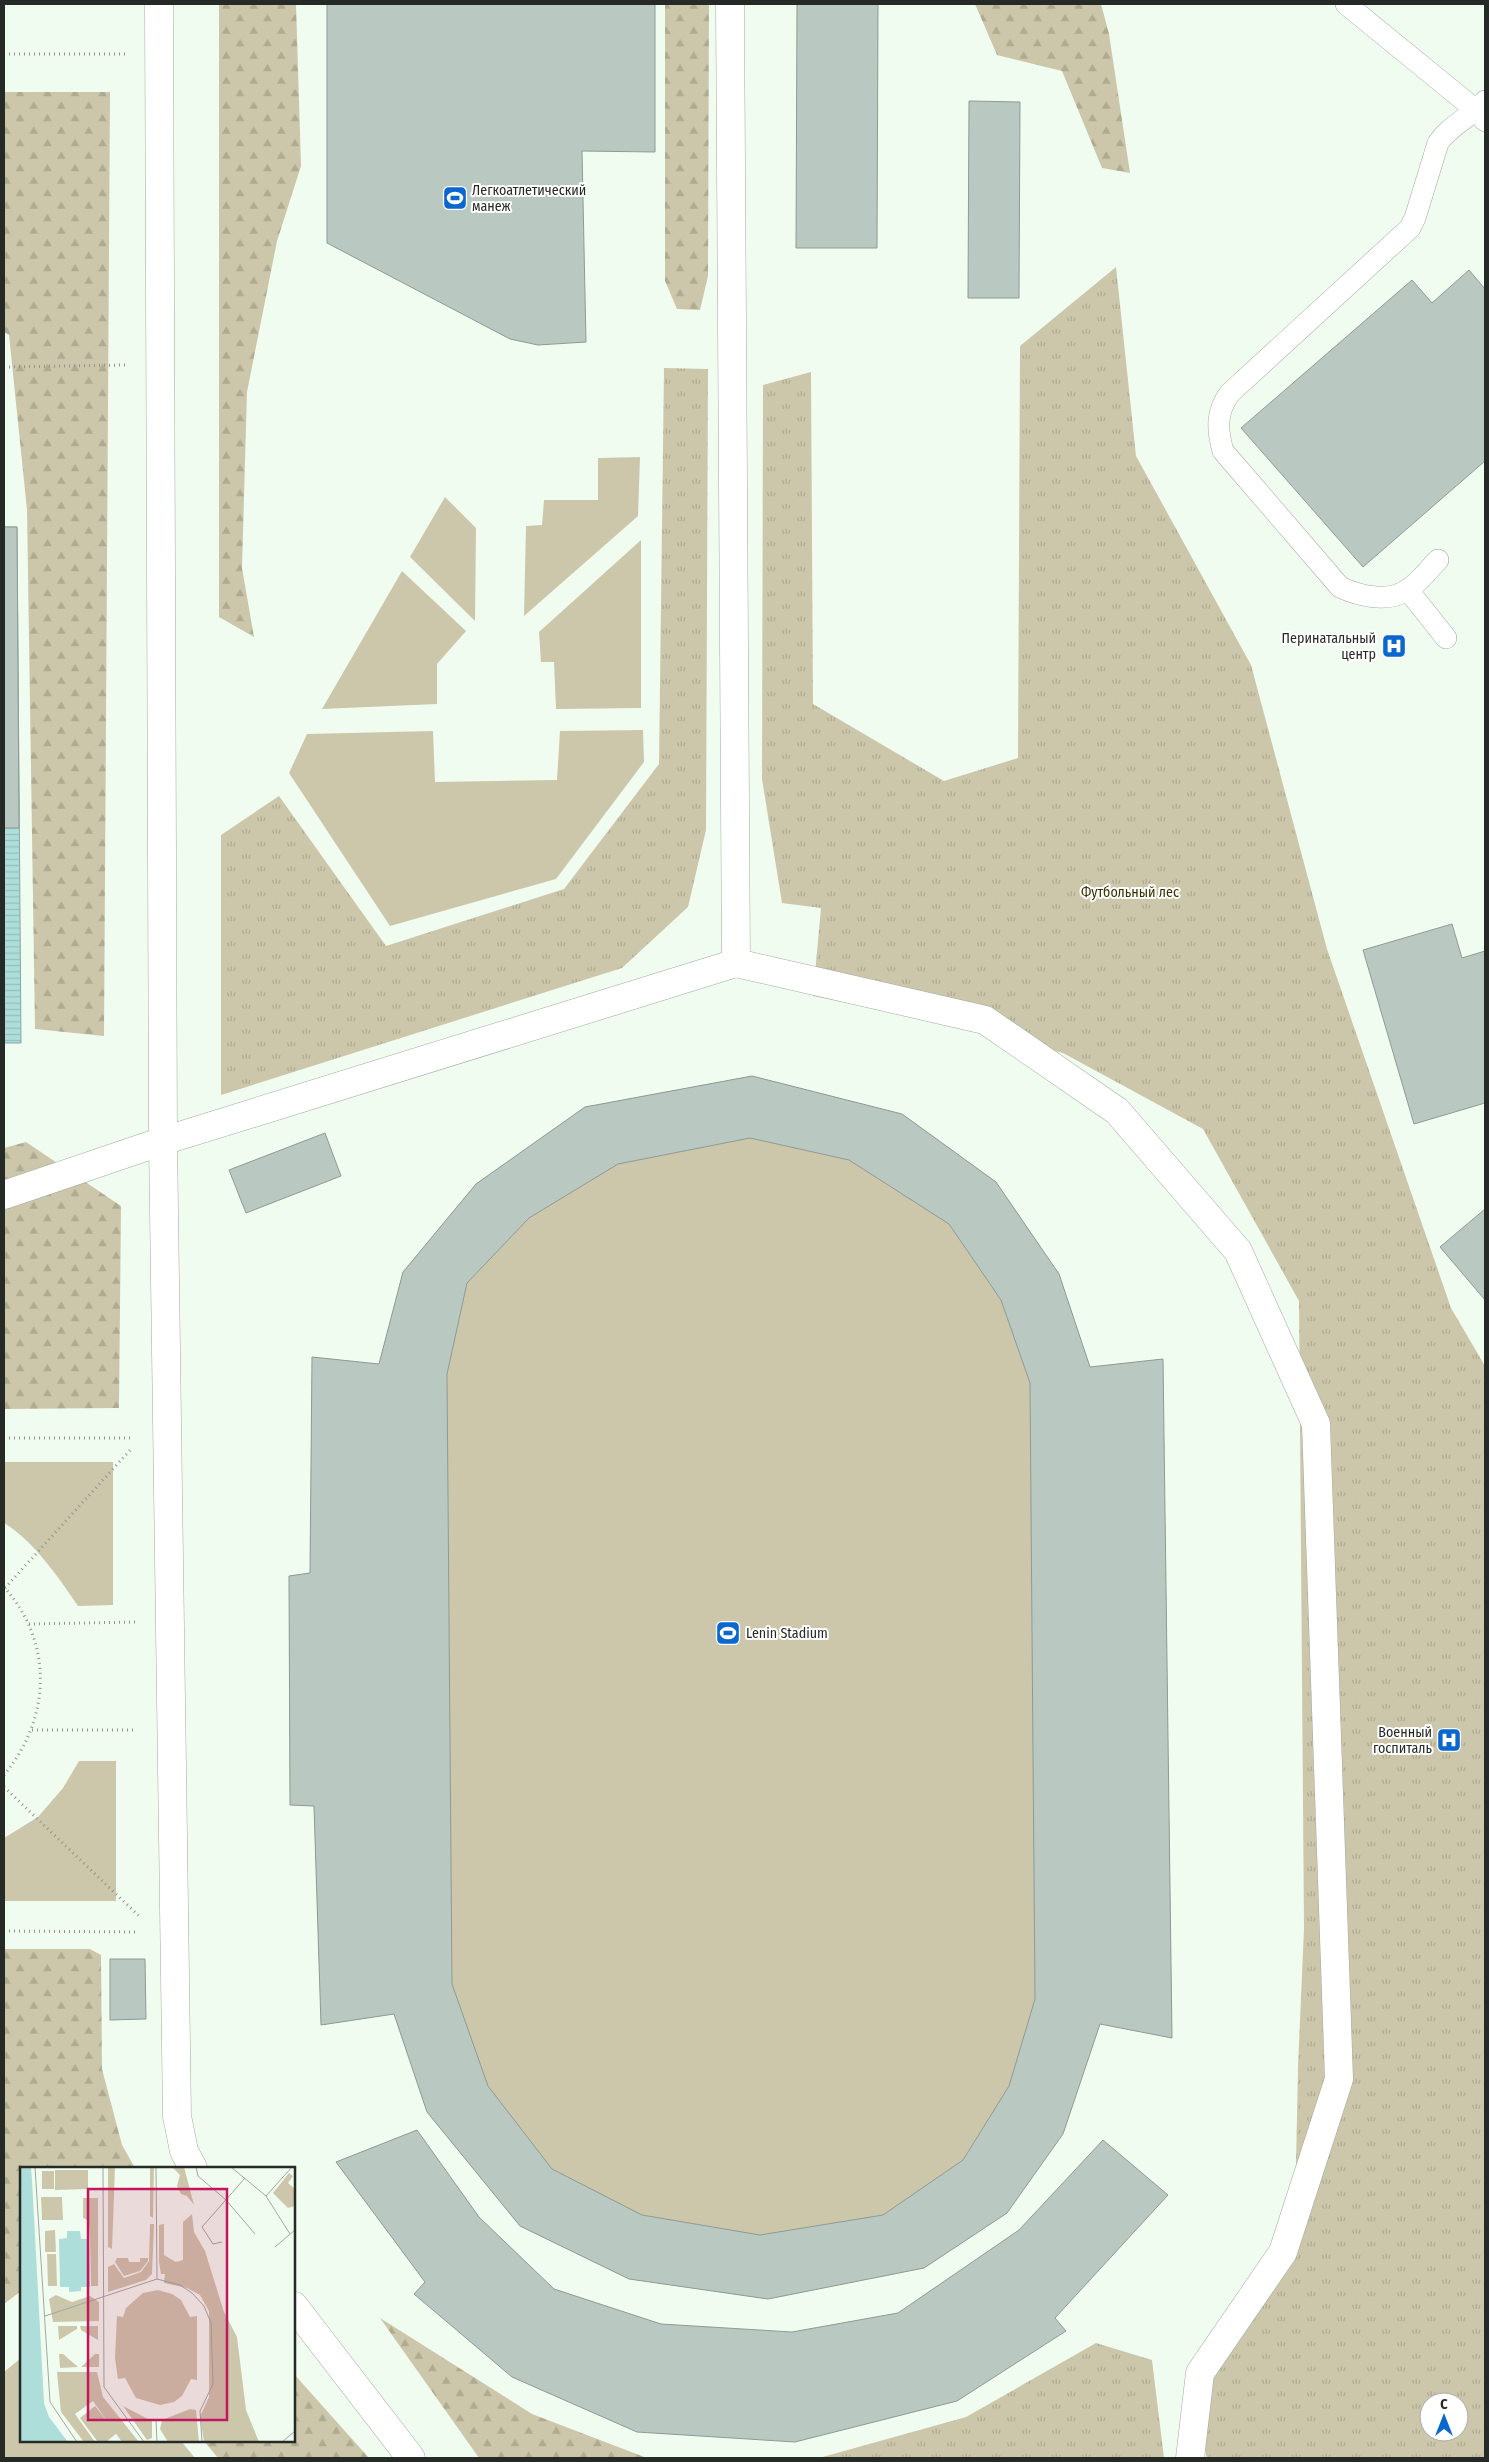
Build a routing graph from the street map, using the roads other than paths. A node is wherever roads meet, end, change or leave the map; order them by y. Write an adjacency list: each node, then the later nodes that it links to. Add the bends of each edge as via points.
1 (159, 4): 9 (street)
2 (730, 4): 8 (street)
3 (1346, 4): 4 (lane)
4 (1482, 111): 6 (lane, via 1453,127 1438,143 1416,218 1410,228 1230,394 1222,403 1218,417 1218,436 1223,451 1340,587 1352,593 1375,596 1394,596)
5 (1438, 560): 6 (lane)
6 (1408, 590): 7 (lane)
7 (1446, 638)
8 (736, 963): 9 (street); 14 (street, via 985,1020 1117,1111 1238,1252 1316,1424 1339,2079 1283,2252 1200,2373)
9 (164, 1141): 10 (street); 11 (street, via 155,1438 170,1622 172,1730 165,1932 177,2116 184,2151)
10 (4, 1195)
11 (192, 2167)
12 (295, 2307): 13 (street)
13 (411, 2458)
14 (1190, 2458)

